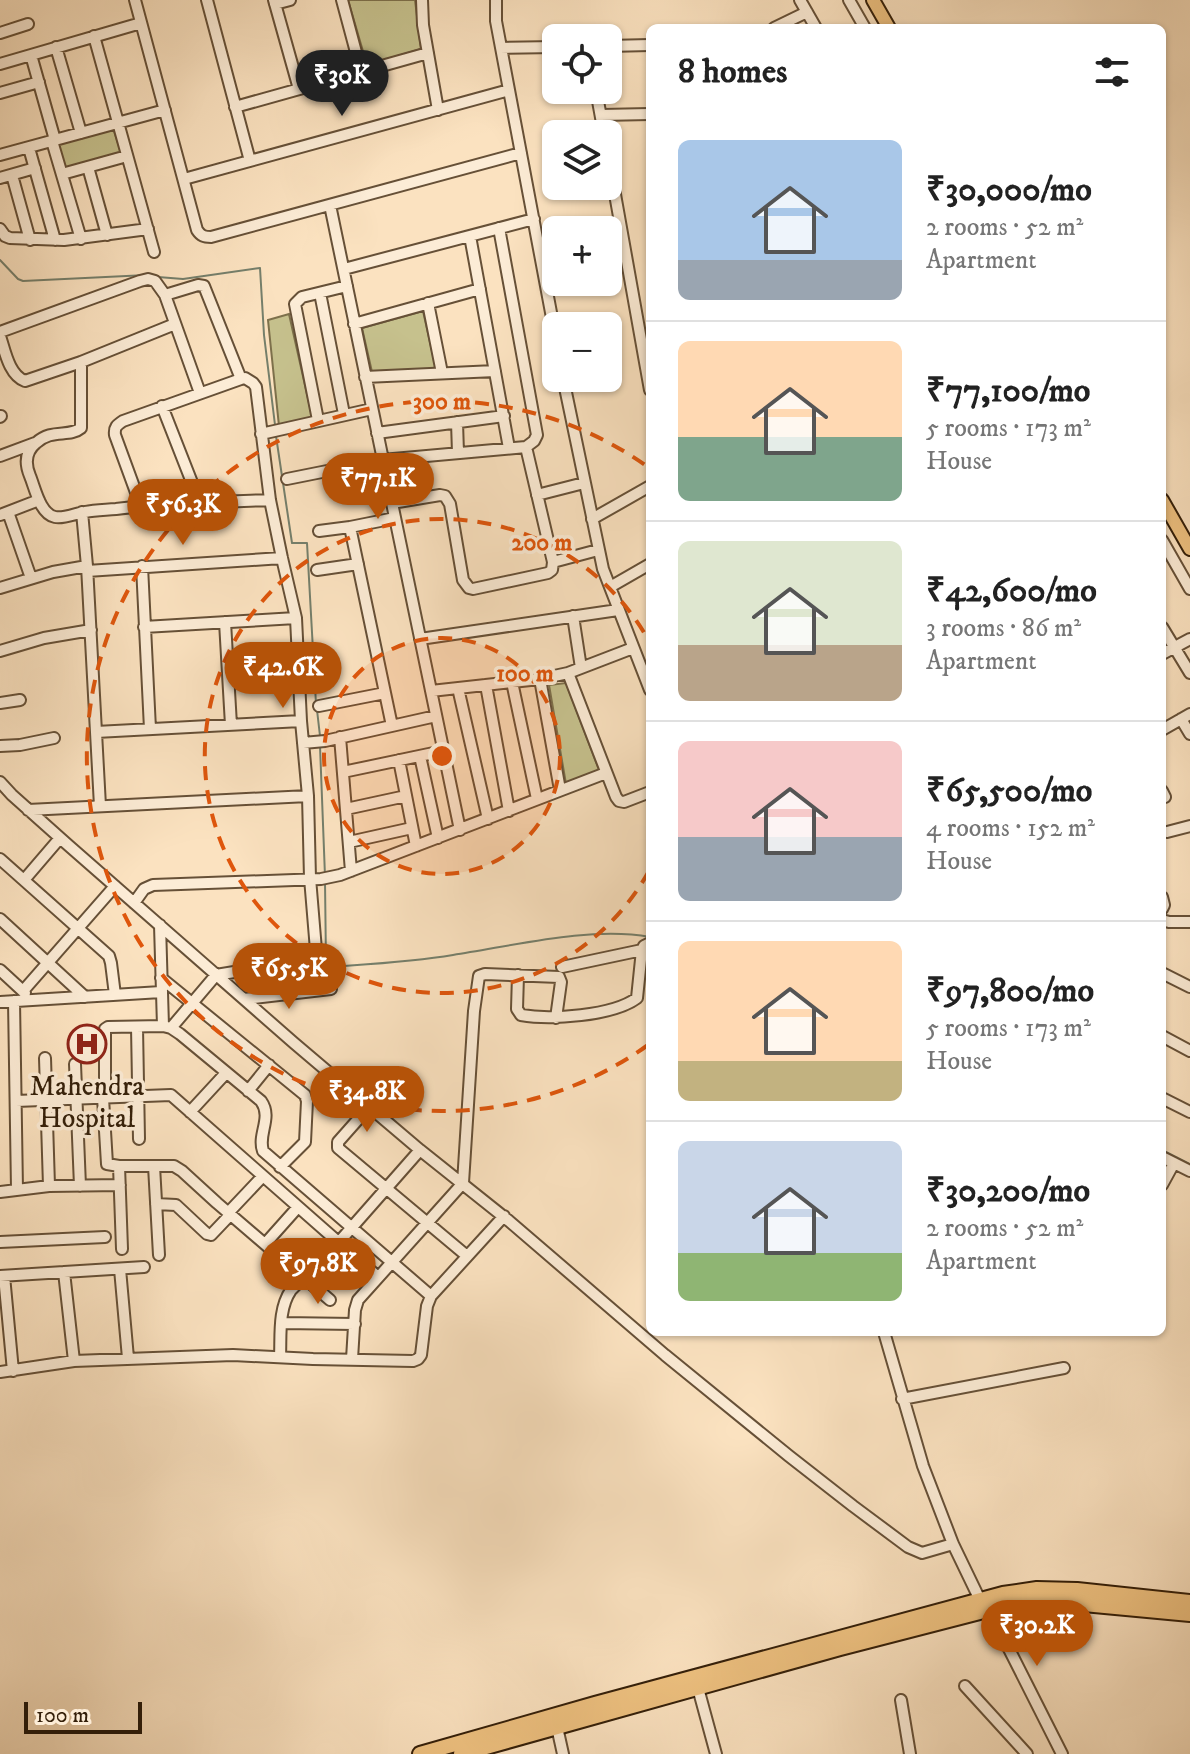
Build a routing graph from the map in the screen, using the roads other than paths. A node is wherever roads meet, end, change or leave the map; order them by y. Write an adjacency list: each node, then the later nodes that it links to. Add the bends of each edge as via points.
1 (135, 0): 13 (street)
2 (207, 0): 36 (street)
3 (290, 0): 10 (street)
4 (342, 0): 30 (street)
5 (422, 0): 27 (street)
6 (496, 0): 26 (street)
7 (814, 0): 11 (street)
8 (849, 0): 18 (street)
9 (873, 0): 19 (main road)
10 (274, 2): 32 (street)
11 (803, 6): 16 (street); 17 (street)
12 (766, 16): 15 (street)
13 (141, 23): 21 (street); 37 (street)
14 (28, 24): 20 (street)
15 (771, 24)
16 (778, 24)
17 (814, 24)
18 (863, 24)
19 (887, 24)
20 (0, 33)
21 (94, 36): 24 (street); 42 (street)
22 (646, 45): 23 (street)
23 (622, 46)
24 (56, 47): 28 (street); 43 (street)
25 (542, 47): 26 (street)
26 (501, 48): 33 (street)
27 (428, 53): 30 (street); 38 (street)
28 (31, 55): 29 (street); 31 (street)
29 (0, 64)
30 (361, 71): 32 (street)
31 (39, 82): 34 (street); 44 (street)
32 (299, 89): 36 (street)
33 (509, 90): 38 (street); 46 (street)
34 (0, 93)
35 (599, 104): 40 (street)
36 (235, 107): 49 (street)
37 (165, 110): 42 (street); 55 (street)
38 (438, 110): 49 (street)
39 (646, 114): 40 (street)
40 (601, 115): 41 (street)
41 (602, 120)
42 (118, 123): 43 (street); 48 (street)
43 (81, 133): 44 (street)
44 (54, 141): 45 (street); 52 (street)
45 (29, 148): 47 (street); 51 (street)
46 (521, 153): 57 (street); 58 (street)
47 (0, 155)
48 (127, 156): 50 (street); 60 (street)
49 (250, 161): 55 (street)
50 (88, 167): 52 (street); 62 (street)
51 (35, 168): 53 (street); 66 (street)
52 (62, 174): 64 (street)
53 (12, 175): 54 (street); 65 (street)
54 (0, 178)
55 (184, 179): 57 (street, via 197,230 205,237)
56 (618, 200): 77 (street)
57 (330, 205): 68 (street)
58 (534, 219): 59 (street); 74 (street)
59 (499, 228): 63 (street); 96 (street, via 537,435)
60 (148, 229): 62 (street); 67 (street)
61 (2, 233): 65 (street)
62 (107, 235): 64 (street)
63 (470, 236): 68 (street); 70 (street)
64 (81, 239): 66 (street)
65 (30, 240): 66 (street)
66 (55, 240)
67 (154, 252)
68 (344, 269): 69 (street)
69 (347, 286): 71 (street); 76 (street)
70 (480, 289): 73 (street); 81 (street)
71 (320, 293): 89 (street); 91 (street, via 298,300 294,308)
72 (165, 295): 75 (street); 78 (street, via 148,279); 84 (street, via 204,286)
73 (428, 303): 76 (street); 82 (street)
74 (551, 312)
75 (175, 324): 79 (street); 86 (street)
76 (354, 324): 83 (street)
77 (645, 330)
78 (0, 334): 80 (street)
79 (81, 362): 80 (street, via 25,381); 95 (street, via 81,428)
80 (4, 364)
81 (495, 371): 82 (street); 90 (street)
82 (442, 373): 83 (street)
83 (365, 377): 88 (street)
84 (241, 379): 86 (street); 93 (street, via 256,387)
85 (566, 392): 102 (street)
86 (200, 393): 87 (street)
87 (162, 406): 107 (street); 109 (street, via 123,421 114,430)
88 (372, 409): 89 (street); 94 (street)
89 (344, 414): 91 (street)
90 (504, 416): 92 (street); 97 (street)
91 (318, 420): 93 (street)
92 (457, 422): 94 (street); 98 (street)
93 (270, 432): 106 (street)
94 (377, 433): 100 (street)
95 (37, 442): 99 (street); 105 (street, via 26,457)
96 (526, 447): 97 (street); 104 (street)
97 (509, 448): 98 (street)
98 (458, 453): 100 (street)
99 (0, 456)
100 (382, 460): 101 (street); 108 (street)
101 (287, 479)
102 (584, 483): 104 (street); 114 (street)
103 (646, 488): 114 (street)
104 (537, 495): 121 (street)
105 (39, 500): 111 (street, via 46,513 57,518); 112 (street)
106 (270, 500): 107 (street); 120 (street)
107 (200, 503): 109 (street)
108 (392, 503): 113 (street); 121 (street, via 445,496 469,588 548,573)
109 (141, 506): 111 (street)
110 (1166, 507): 118 (main road)
111 (82, 512): 125 (street)
112 (4, 514): 127 (street)
113 (395, 518): 115 (street); 138 (street)
114 (592, 519): 119 (street)
115 (350, 527): 116 (street); 122 (street)
116 (319, 531)
117 (1166, 547): 130 (street)
118 (1190, 549)
119 (598, 550): 121 (street); 128 (street)
120 (282, 558): 123 (street); 133 (street)
121 (553, 562)
122 (358, 564): 126 (street); 153 (street)
123 (142, 566): 125 (street); 135 (street)
124 (646, 566): 128 (street)
125 (87, 568): 127 (street); 136 (street)
126 (317, 570)
127 (31, 578): 129 (street)
128 (610, 587): 131 (street)
129 (0, 588)
130 (1190, 589)
131 (618, 610): 132 (street); 141 (street)
132 (573, 616): 138 (street); 144 (street)
133 (296, 618): 134 (street); 159 (street)
134 (225, 622): 135 (street); 160 (street)
135 (144, 627): 163 (street)
136 (91, 630): 142 (street); 164 (street)
137 (1166, 634): 140 (street)
138 (420, 639): 152 (street)
139 (1190, 639): 140 (street)
140 (1173, 647): 143 (street); 146 (street)
141 (633, 648): 144 (street); 148 (street)
142 (0, 651)
143 (1166, 651)
144 (581, 668): 145 (street)
145 (568, 673): 147 (street); 174 (street)
146 (1190, 673)
147 (540, 679): 149 (street); 176 (street)
148 (646, 680)
149 (512, 682): 150 (street); 182 (street)
150 (486, 685): 151 (street); 186 (street)
151 (458, 688): 152 (street); 187 (street)
152 (431, 691): 157 (street)
153 (385, 693): 156 (street); 161 (street)
154 (20, 700): 155 (street)
155 (0, 703)
156 (319, 706)
157 (436, 716): 161 (street); 170 (street)
158 (1186, 716): 162 (street); 165 (street)
159 (301, 721): 160 (street); 168 (street)
160 (231, 725): 163 (street)
161 (392, 726): 166 (street)
162 (1166, 728)
163 (150, 729): 164 (street)
164 (96, 732): 183 (street)
165 (1190, 734)
166 (340, 737): 168 (street); 173 (street)
167 (54, 738): 169 (street)
168 (314, 742): 179 (street)
169 (0, 746)
170 (443, 751): 171 (street); 190 (street)
171 (420, 756): 172 (street); 193 (street)
172 (399, 760): 173 (street); 180 (street)
173 (343, 772): 184 (street)
174 (606, 773): 176 (street); 177 (street, via 619,801)
175 (0, 782): 178 (street)
176 (560, 790): 182 (street)
177 (646, 794)
178 (12, 795): 181 (street); 185 (street)
179 (308, 796): 183 (street); 198 (street)
180 (406, 796): 184 (street); 189 (street)
181 (0, 797)
182 (537, 799): 186 (street)
183 (100, 806): 185 (street)
184 (346, 809): 194 (street)
185 (28, 810): 192 (street)
186 (509, 811): 187 (street)
187 (488, 819): 190 (street)
188 (1190, 826): 191 (street)
189 (412, 828): 194 (street); 195 (street)
190 (460, 830): 193 (street)
191 (1167, 832)
192 (60, 838): 199 (street); 200 (street)
193 (438, 838): 195 (street)
194 (349, 842): 197 (street)
195 (416, 846): 197 (street)
196 (0, 859): 199 (street)
197 (351, 871): 198 (street)
198 (320, 878): 201 (street, via 153,885); 211 (street, via 312,958)
199 (24, 880): 206 (street)
200 (115, 886): 201 (street); 206 (street)
201 (134, 903): 205 (street)
202 (0, 919): 208 (street)
203 (1166, 921): 204 (street)
204 (1190, 922)
205 (160, 925): 211 (street); 214 (street)
206 (78, 929): 208 (street); 219 (street, via 109,956)
207 (646, 947): 209 (street); 226 (street, via 634,1001)
208 (48, 964): 217 (street); 220 (street)
209 (562, 967)
210 (0, 970): 217 (street)
211 (216, 975): 221 (street); 225 (street)
212 (518, 975): 226 (street, via 518,1013); 226 (street, via 561,979); 255 (street, via 482,974 477,979)
213 (1166, 975): 215 (street)
214 (161, 978): 218 (street); 225 (street)
215 (1190, 987)
216 (331, 989): 221 (street)
217 (23, 991): 222 (street)
218 (161, 992): 219 (street); 228 (street)
219 (115, 995): 220 (street)
220 (85, 997): 222 (street)
221 (244, 999): 242 (street)
222 (33, 1000): 223 (street)
223 (14, 1001): 224 (street); 241 (street)
224 (0, 1002)
225 (192, 1003): 228 (street); 233 (street)
226 (556, 1018)
227 (137, 1027): 228 (street); 236 (street); 237 (street, via 105,1029)
228 (167, 1027): 234 (street)
229 (1166, 1038): 230 (street)
230 (1190, 1051)
231 (45, 1058): 239 (street)
232 (75, 1064): 238 (street)
233 (269, 1065): 235 (street); 251 (street, via 307,1101 305,1142)
234 (226, 1073): 235 (street); 243 (street)
235 (248, 1091): 251 (street, via 266,1108 260,1147)
236 (137, 1097): 237 (street); 243 (street, via 171,1095); 245 (street)
237 (104, 1098): 238 (street); 249 (street, via 105,1162)
238 (76, 1099): 239 (street); 258 (street)
239 (47, 1100): 241 (street); 257 (street)
240 (1166, 1100): 244 (street)
241 (16, 1101): 260 (street)
242 (369, 1107): 246 (street); 259 (street, via 337,1145)
243 (190, 1112): 253 (street)
244 (1190, 1112)
245 (139, 1139)
246 (420, 1150): 255 (street); 259 (street)
247 (1166, 1159): 248 (street)
248 (1174, 1163): 252 (street); 254 (street)
249 (119, 1166): 250 (street); 256 (street)
250 (154, 1166): 262 (street); 264 (street, via 182,1171)
251 (280, 1167): 267 (street)
252 (1190, 1171)
253 (263, 1176): 263 (street); 264 (street)
254 (1166, 1178)
255 (463, 1183): 265 (street); 266 (street)
256 (120, 1185): 258 (street); 272 (street)
257 (49, 1186): 258 (street); 260 (street)
258 (80, 1186)
259 (385, 1188): 266 (street); 267 (street)
260 (17, 1189): 261 (street)
261 (0, 1192)
262 (156, 1204): 264 (street, via 176,1205 211,1235); 273 (street)
263 (298, 1207): 270 (street); 271 (street)
264 (229, 1214): 271 (street)
265 (504, 1216): 274 (street); 295 (street, via 676,1364 908,1547 922,1553)
266 (426, 1223): 274 (street); 275 (street)
267 (351, 1228): 270 (street); 275 (street)
268 (105, 1237): 269 (street)
269 (0, 1242)
270 (339, 1242): 280 (street); 281 (street)
271 (265, 1244): 281 (street)
272 (122, 1249)
273 (159, 1255)
274 (467, 1256): 282 (street)
275 (391, 1263): 280 (street); 282 (street)
276 (144, 1267): 277 (street)
277 (120, 1269): 278 (street); 288 (street)
278 (64, 1272): 279 (street); 290 (street)
279 (2, 1276): 292 (street)
280 (378, 1277): 285 (street, via 358,1300)
281 (305, 1278): 283 (street); 284 (street, via 285,1299)
282 (431, 1296): 289 (street, via 418,1359)
283 (330, 1300)
284 (282, 1323): 285 (street); 287 (street)
285 (355, 1324): 289 (street)
286 (885, 1336): 294 (street)
287 (280, 1357): 288 (street); 289 (street)
288 (128, 1358): 290 (street)
289 (352, 1359)
290 (74, 1361): 292 (street)
291 (1064, 1368): 294 (street)
292 (13, 1371): 293 (street)
293 (0, 1372)
294 (902, 1399): 295 (street)
295 (953, 1544): 297 (street)
296 (1190, 1602): 297 (highway, via 1037,1589 1003,1594)
297 (983, 1605): 298 (highway, via 1041,1600); 300 (highway); 303 (highway, via 610,1699); 309 (street)
298 (1190, 1614)
299 (965, 1686): 308 (street)
300 (698, 1688): 302 (highway); 306 (street)
301 (901, 1700): 307 (street)
302 (557, 1727): 304 (highway); 305 (street)
303 (420, 1754)
304 (461, 1754)
305 (563, 1754)
306 (716, 1754)
307 (910, 1754)
308 (1027, 1754)
309 (1062, 1754)

